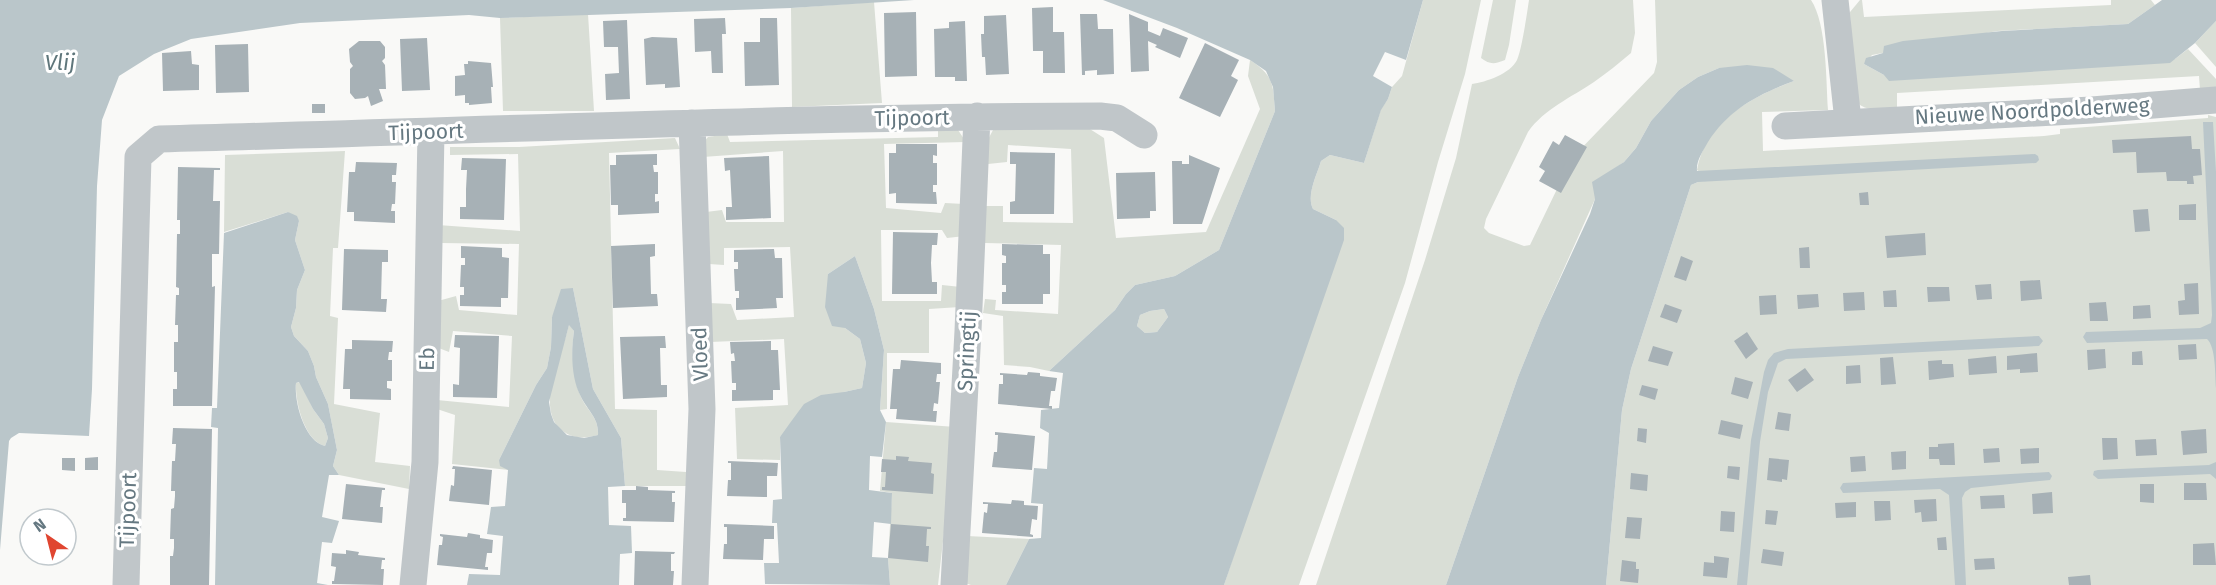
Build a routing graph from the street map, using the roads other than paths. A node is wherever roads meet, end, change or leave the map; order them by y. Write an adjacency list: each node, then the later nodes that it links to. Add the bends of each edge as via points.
1 (1835, 0): 4 (street)
2 (2216, 100): 4 (street, Nieuwe Noordpolderweg)
3 (977, 116): 5 (street, Tijpoort); 8 (street, Tijpoort, via 1100,116 1117,118); 12 (street, Springtij)
4 (1848, 121): 6 (street, Nieuwe Noordpolderweg)
5 (692, 123): 7 (street, Tijpoort); 11 (street, Vloed, via 702,409)
6 (1785, 126)
7 (431, 132): 9 (street, Tijpoort, via 159,140 138,158); 10 (street, Eb, via 425,462)
8 (1144, 135)
9 (126, 585)
10 (413, 585)
11 (695, 585)
12 (954, 585)

